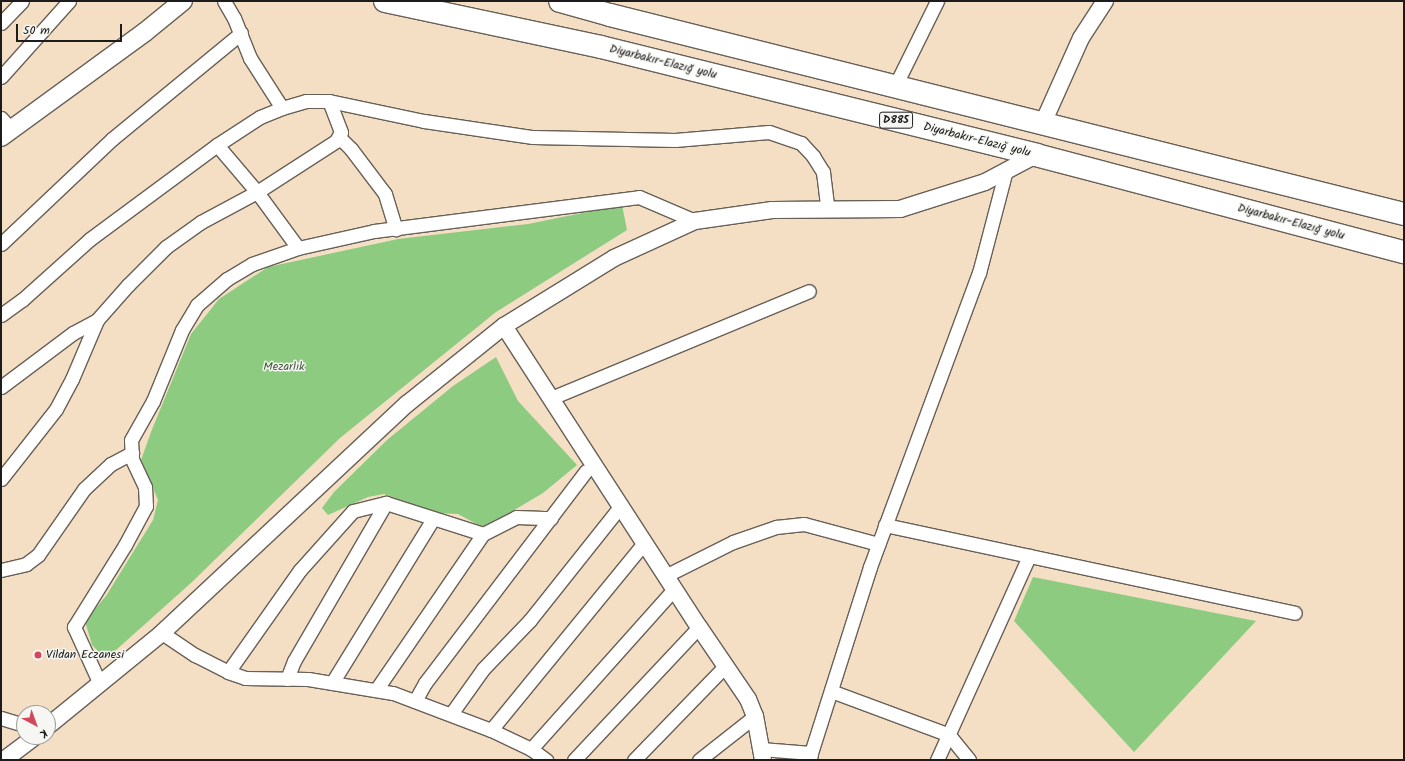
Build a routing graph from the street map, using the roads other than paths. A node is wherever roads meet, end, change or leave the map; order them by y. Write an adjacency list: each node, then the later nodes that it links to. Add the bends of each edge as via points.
1 (22, 1): 9 (street)
2 (69, 1): 11 (street)
3 (183, 1): 16 (main road, via 145,32)
4 (224, 1): 10 (street)
5 (385, 1): 19 (highway, Diyarbakır-Elazığ yolu / D885, via 601,47)
6 (560, 1): 12 (highway)
7 (936, 1): 12 (street)
8 (1106, 1): 15 (street, via 1081,38)
9 (1, 23)
10 (240, 33): 14 (street, via 250,58); 26 (street, via 112,139)
11 (1, 77)
12 (895, 86): 15 (highway)
13 (329, 101): 14 (street, via 306,101); 17 (street, via 341,132); 22 (street, via 424,122 533,137 675,140 769,132 801,143 813,156 823,172)
14 (282, 108): 18 (street, via 260,117)
15 (1044, 123): 23 (highway)
16 (4, 128)
17 (339, 137): 21 (street); 25 (street, via 352,149 385,194)
18 (217, 145): 21 (street); 30 (street, via 90,239 22,300)
19 (1036, 154): 20 (street); 28 (highway, Diyarbakır-Elazığ yolu / D885)
20 (1006, 170): 22 (street, via 985,182 900,209); 42 (street, via 979,273)
21 (257, 192): 27 (street); 31 (street, via 201,222 166,247)
22 (828, 210): 24 (street, via 772,210)
23 (1404, 214)
24 (695, 221): 25 (street, via 639,197); 32 (street, via 614,258)
25 (396, 229): 27 (street, via 374,231)
26 (1, 244)
27 (298, 248): 35 (street, via 252,264 227,279 197,305 182,330 153,401 131,440)
28 (1404, 252)
29 (809, 291): 34 (street)
30 (1, 315)
31 (97, 320): 33 (street, via 73,333); 37 (street, via 56,409)
32 (504, 326): 34 (street); 51 (street, via 407,404)
33 (1, 387)
34 (551, 398): 39 (street)
35 (132, 453): 47 (street, via 111,464 84,489 38,555 26,564); 56 (street, via 132,459 145,487 146,506 125,546 74,627)
36 (586, 471): 40 (street)
37 (1, 479)
38 (386, 503): 41 (street); 53 (street, via 353,512 337,527 300,570); 54 (street, via 294,662)
39 (620, 507): 44 (street); 60 (street, via 530,620 483,669)
40 (551, 518): 43 (street, via 516,517); 59 (street, via 425,683)
41 (433, 519): 43 (street); 55 (street)
42 (885, 526): 45 (street); 46 (street)
43 (483, 534): 57 (street)
44 (644, 543): 48 (street); 65 (street)
45 (878, 544): 48 (street, via 804,524 776,526 733,542); 58 (street)
46 (1029, 556): 49 (street); 66 (street)
47 (1, 570)
48 (670, 582): 50 (street); 68 (street)
49 (1295, 613)
50 (699, 627): 52 (street); 73 (street)
51 (162, 633): 53 (street, via 195,655); 56 (street)
52 (725, 666): 61 (street, via 748,698); 74 (street)
53 (228, 672): 54 (street, via 245,678)
54 (287, 679): 55 (street)
55 (332, 683): 57 (street)
56 (100, 684): 63 (street)
57 (376, 690): 59 (street)
58 (831, 691): 66 (street); 70 (street)
59 (415, 701): 60 (street)
60 (451, 714): 65 (street)
61 (755, 716): 69 (street); 75 (street)
62 (1, 718): 64 (street)
63 (56, 720)
64 (16, 723)
65 (491, 730): 68 (street)
66 (949, 735): 76 (street); 77 (street)
67 (24, 745): 71 (street)
68 (531, 749): 72 (street)
69 (762, 755): 70 (street)
70 (811, 757)
71 (4, 760)
72 (546, 760)
73 (574, 760)
74 (634, 760)
75 (699, 760)
76 (937, 760)
77 (969, 760)

